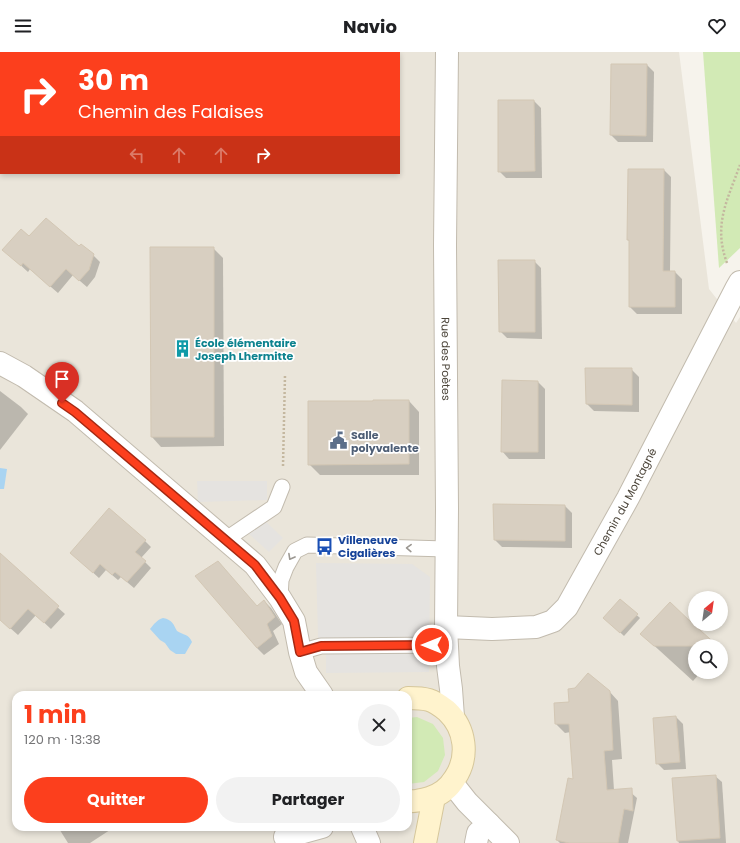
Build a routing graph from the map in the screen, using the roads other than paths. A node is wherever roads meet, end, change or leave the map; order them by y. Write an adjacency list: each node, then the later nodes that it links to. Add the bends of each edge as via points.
1 (447, 52): 6 (street, Rue des Poètes)
2 (738, 285): 8 (street, Chemin du Montagné, via 628,498 567,607 553,621 536,627 492,629)
3 (0, 363): 5 (street, via 24,376 75,412)
4 (282, 487): 5 (lane, via 274,507)
5 (226, 540): 7 (street, via 255,565)
6 (446, 550): 7 (lane, one-way to 7, via 307,545 295,550 286,567 281,580); 8 (street, Rue des Poètes)
7 (280, 598): 9 (street, via 294,621)
8 (447, 636): 9 (lane, via 321,646); 10 (street, Rue des Poètes)
9 (300, 652): 11 (street, via 306,672)
10 (448, 666): 13 (street); 14 (street, Rue des Poètes)
11 (319, 691)
12 (412, 698): 13 (street)
13 (430, 700): 14 (street, via 443,707)
14 (453, 717): 15 (street, via 464,743 464,757 460,771)
15 (452, 783): 16 (street); 19 (street)
16 (434, 797): 17 (street); 25 (street)
17 (412, 801)
18 (412, 811): 24 (street)
19 (489, 824): 26 (street, via 478,833); 27 (street)
20 (306, 831): 22 (street)
21 (364, 831): 23 (street)
22 (286, 836)
23 (369, 843)
24 (422, 843)
25 (425, 843)
26 (476, 843)
27 (508, 843)

